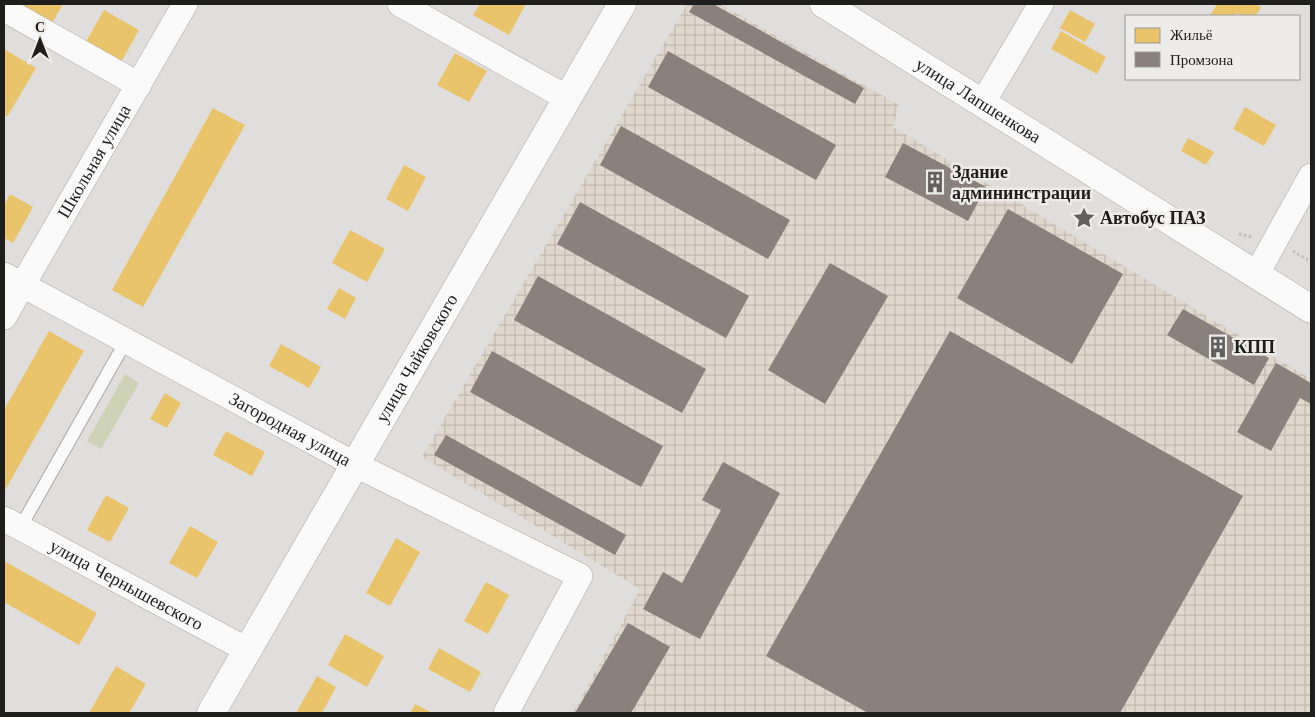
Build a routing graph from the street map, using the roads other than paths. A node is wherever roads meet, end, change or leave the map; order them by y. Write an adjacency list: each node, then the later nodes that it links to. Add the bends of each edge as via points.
1 (185, 4): 7 (street, Школьная улица)
2 (400, 4): 8 (street)
3 (622, 4): 8 (street, улица Чайковского)
4 (824, 4): 9 (street, улица Лапшенкова)
5 (1041, 4): 9 (street)
6 (4, 9): 7 (street)
7 (139, 85): 12 (street, Школьная улица)
8 (567, 98): 16 (street, улица Чайковского)
9 (982, 104): 11 (street, улица Лапшенкова)
10 (1311, 176): 11 (street)
11 (1256, 276): 13 (street, улица Лапшенкова)
12 (13, 280): 14 (street, Школьная улица); 15 (street, Загородная улица)
13 (1311, 309)
14 (4, 317)
15 (126, 341): 16 (street, Загородная улица); 17 (lane)
16 (356, 465): 18 (street, улица Чайковского); 20 (street, Загородная улица, via 580,576)
17 (12, 524): 18 (street, улица Чернышевского)
18 (249, 651): 19 (street, улица Чайковского)
19 (211, 713)
20 (506, 713)

